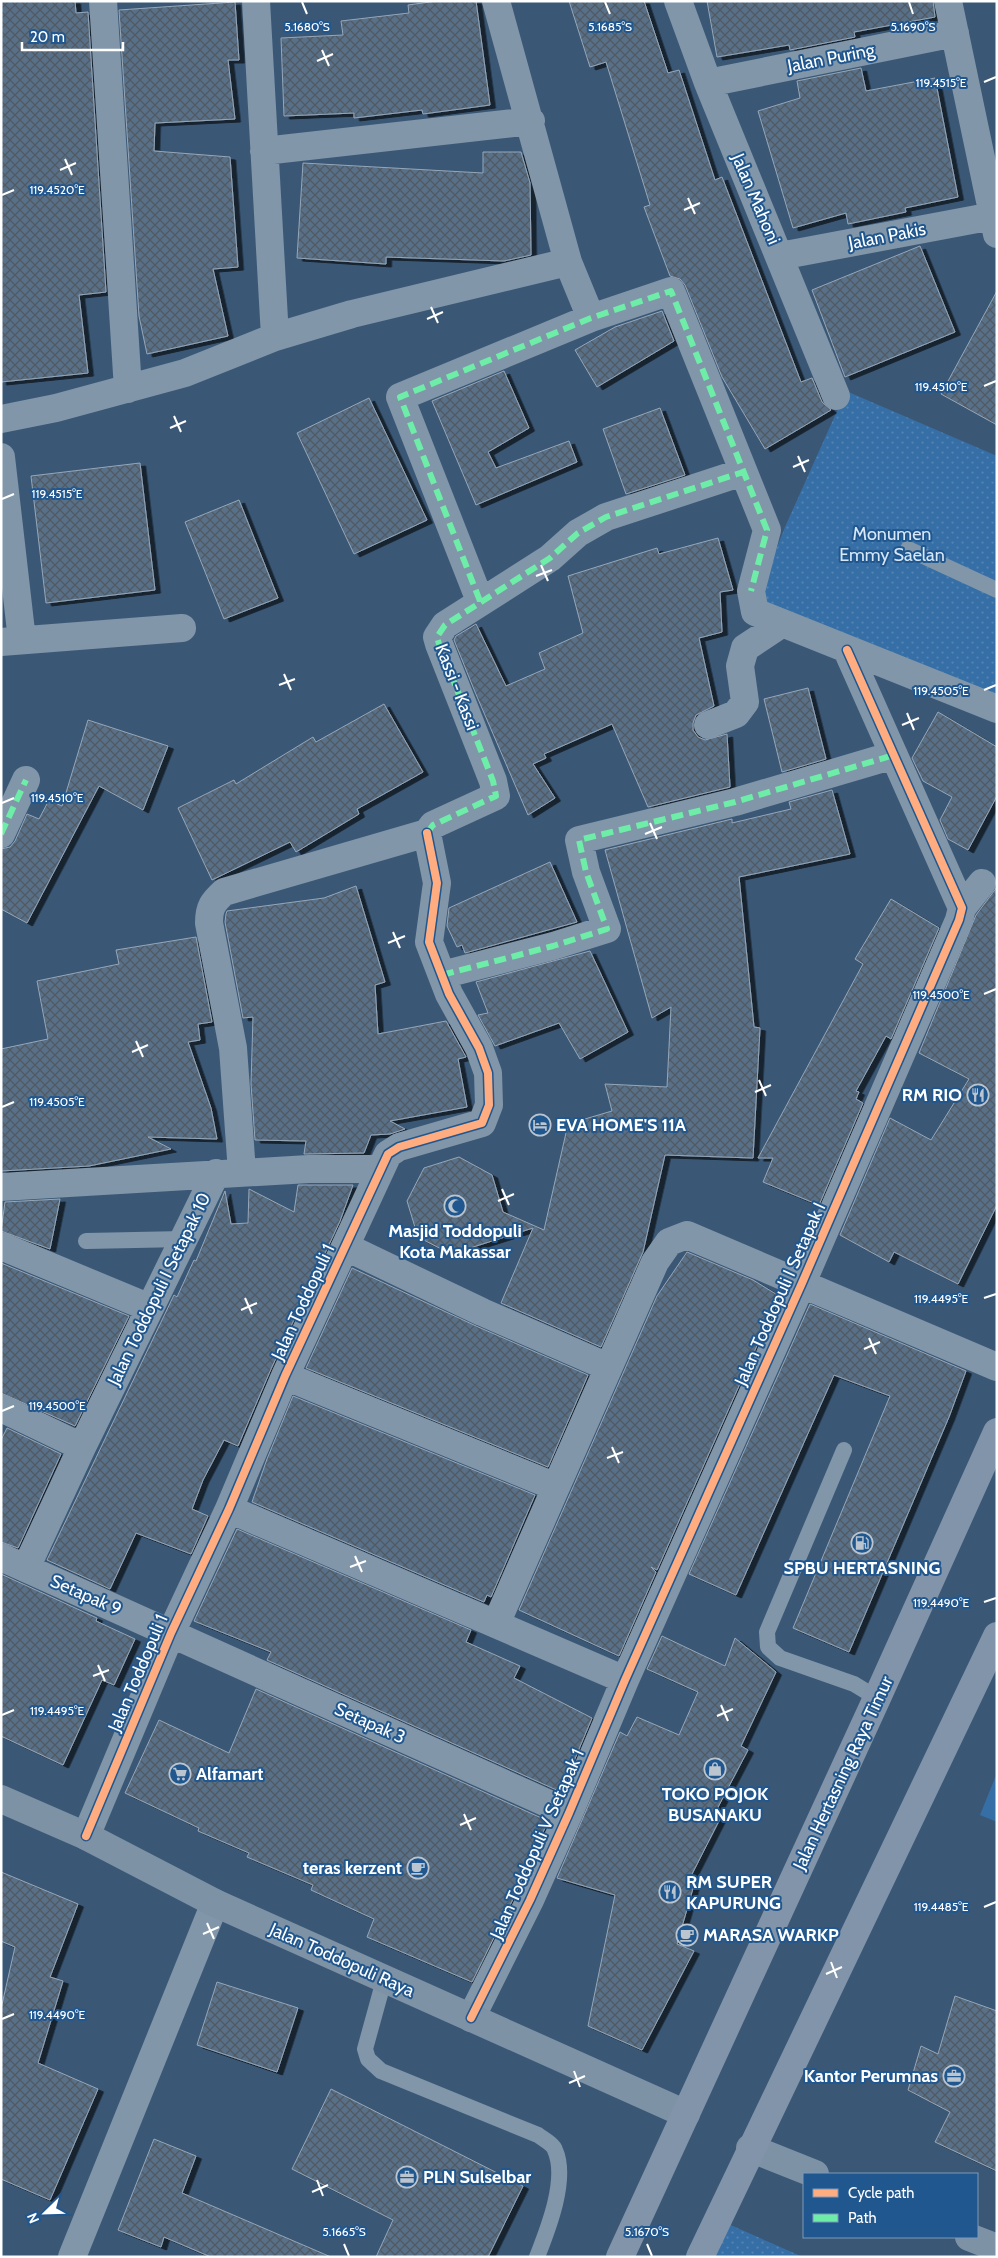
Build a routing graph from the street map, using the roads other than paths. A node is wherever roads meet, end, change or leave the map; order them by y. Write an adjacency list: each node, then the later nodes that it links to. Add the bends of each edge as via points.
1 (103, 1): 15 (street)
2 (256, 1): 9 (street)
3 (496, 1): 8 (street)
4 (678, 1): 7 (street, Jalan Mahoni)
5 (948, 1): 6 (street)
6 (955, 33): 7 (street, Jalan Puring); 10 (street)
7 (708, 83): 11 (street, Jalan Mahoni)
8 (530, 121): 9 (street); 12 (street)
9 (264, 150): 14 (street)
10 (995, 225): 11 (street, Jalan Pakis)
11 (780, 256): 16 (street, Jalan Mahoni)
12 (568, 262): 13 (street); 14 (street, via 352,314)
13 (590, 318): 19 (street, via 670,291); 22 (street, via 400,397)
14 (276, 337): 15 (street, via 185,373)
15 (128, 389): 17 (street)
16 (836, 396)
17 (1, 419)
18 (1, 457): 25 (street)
19 (742, 472): 22 (street, Kassi - Kassi, via 606,517 578,533 550,558); 23 (street, via 768,530 751,591 755,612)
20 (908, 549): 21 (lane)
21 (997, 590)
22 (480, 601): 31 (street, Kassi - Kassi, via 445,625 437,637 496,796 433,825)
23 (781, 624): 26 (street); 28 (street, via 745,648 740,666 745,702 736,714)
24 (182, 628): 25 (street)
25 (12, 641)
26 (846, 650): 27 (street); 29 (street)
27 (997, 709)
28 (708, 725)
29 (894, 755): 34 (street); 35 (street, via 735,802 579,840 586,872 607,929)
30 (26, 780): 32 (street)
31 (427, 833): 35 (street, Jalan Toddopuli 1, via 437,883 429,942); 37 (street, via 224,892 213,902 209,922 233,1048)
32 (1, 834)
33 (982, 883): 34 (street, Jalan Toddopuli I Setapak I)
34 (960, 914): 44 (street, Jalan Toddopuli I Setapak I)
35 (442, 975): 36 (street, Jalan Toddopuli 1, via 480,1048 488,1073 488,1105 482,1123 399,1147 388,1154)
36 (380, 1169): 37 (street); 43 (street, Jalan Toddopuli 1)
37 (242, 1172): 38 (street)
38 (216, 1173): 39 (street); 40 (street, Jalan Toddopuli I Setapak 10)
39 (1, 1187)
40 (184, 1238): 41 (lane); 45 (street, Jalan Toddopuli I Setapak 10)
41 (86, 1241)
42 (1, 1246): 45 (street)
43 (346, 1247): 46 (street); 48 (street, Jalan Toddopuli 1)
44 (802, 1283): 46 (street, via 687,1235 675,1239 661,1250); 47 (street); 60 (street, Jalan Toddopuli I Setapak I)
45 (150, 1308): 51 (street, Jalan Toddopuli I Setapak 10)
46 (608, 1367): 53 (street)
47 (997, 1367)
48 (285, 1376): 53 (street); 54 (street, Jalan Toddopuli 1)
49 (1, 1408): 51 (street)
50 (997, 1432): 61 (main road, Jalan Hertasning Raya Timur)
51 (82, 1447): 56 (street, Jalan Toddopuli I Setapak 10)
52 (844, 1450): 61 (lane, via 767,1632 768,1647 780,1658 854,1684)
53 (556, 1487): 57 (street)
54 (229, 1509): 57 (street); 58 (street, Jalan Toddopuli 1)
55 (1, 1557): 56 (street, Setapak 9)
56 (26, 1568): 58 (street, Setapak 9)
57 (496, 1624): 60 (street)
58 (171, 1633): 63 (street, Setapak 3); 64 (street, Jalan Toddopuli 1)
59 (997, 1636): 69 (main road)
60 (625, 1680): 63 (street, Jalan Toddopuli V Setapak 1)
61 (877, 1698): 68 (main road, Jalan Hertasning Raya Timur)
62 (1, 1799): 64 (main road, Jalan Toddopuli Raya)
63 (569, 1813): 67 (street, Jalan Toddopuli V Setapak 1)
64 (86, 1836): 65 (main road, Jalan Toddopuli Raya)
65 (215, 1903): 66 (main road, Jalan Toddopuli Raya); 73 (street)
66 (384, 1980): 67 (main road, Jalan Toddopuli Raya); 74 (lane, via 365,2049 368,2058 381,2071 538,2135 555,2149 561,2176 546,2236)
67 (471, 2018): 68 (main road, Jalan Toddopuli Raya)
68 (686, 2114): 75 (main road, Jalan Hertasning Raya Timur)
69 (750, 2148): 70 (main road); 76 (main road)
70 (812, 2173)
71 (972, 2238): 72 (main road)
72 (997, 2248)
73 (72, 2257)
74 (537, 2257)
75 (620, 2257)
76 (700, 2257)

